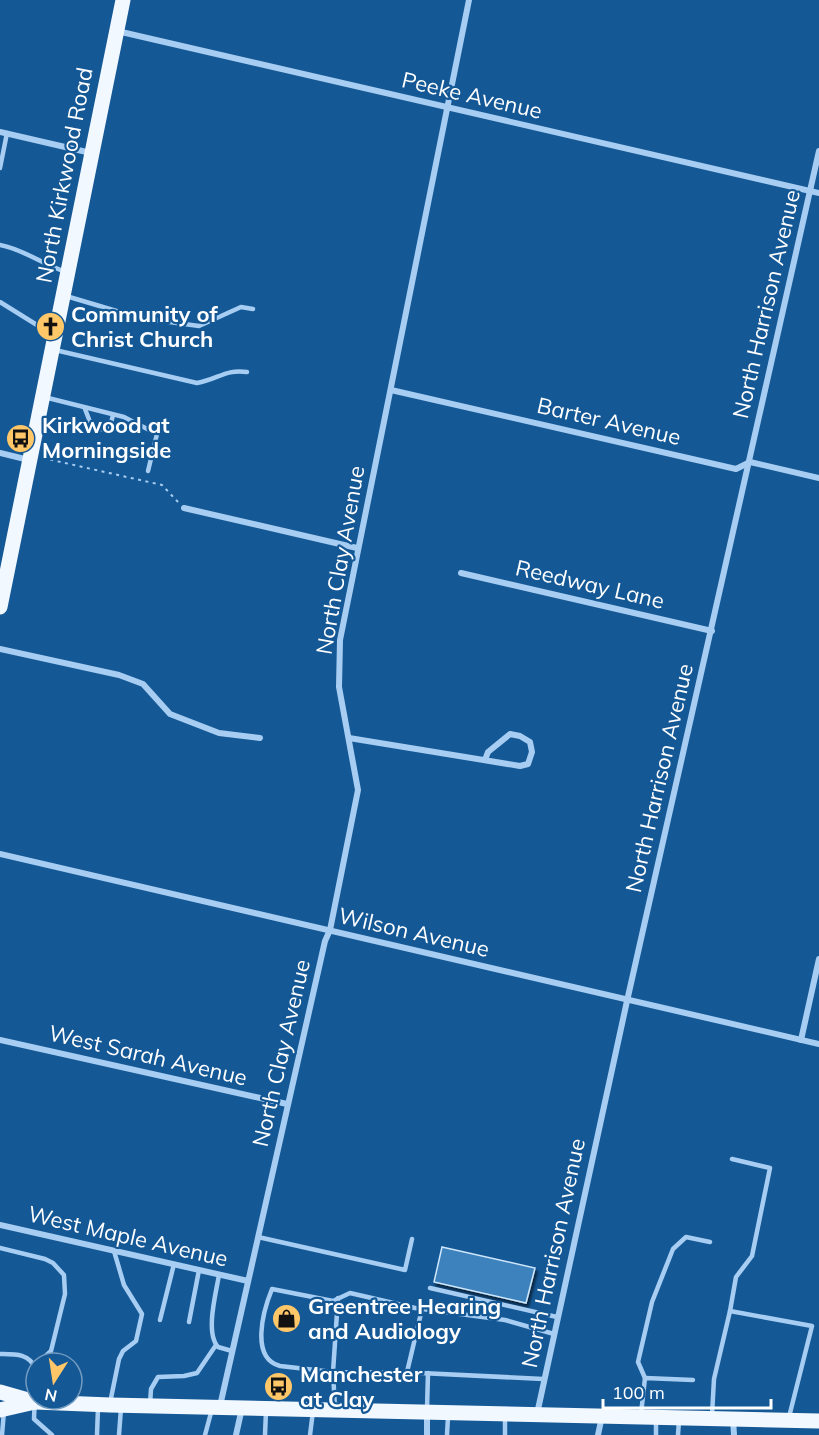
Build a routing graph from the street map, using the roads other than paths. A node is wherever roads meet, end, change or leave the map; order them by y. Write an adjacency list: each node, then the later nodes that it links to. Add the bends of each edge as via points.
1 (123, 0): 3 (main road, North Kirkwood Road)
2 (469, 0): 4 (street, North Clay Avenue)
3 (117, 31): 4 (street, Peeke Avenue); 7 (main road, North Kirkwood Road)
4 (448, 109): 9 (street, Peeke Avenue); 18 (street, North Clay Avenue)
5 (4, 133): 7 (street); 8 (lane)
6 (819, 151): 9 (street, North Harrison Avenue)
7 (92, 153): 12 (main road, North Kirkwood Road)
8 (0, 168)
9 (810, 191): 10 (street, Peeke Avenue); 24 (street, North Harrison Avenue)
10 (819, 193)
11 (0, 245): 12 (lane, via 19,249 42,264)
12 (68, 273): 13 (main road, North Kirkwood Road)
13 (63, 296): 15 (lane, via 140,318 200,326 241,306); 16 (main road, North Kirkwood Road)
14 (0, 302): 16 (lane)
15 (253, 309)
16 (54, 343): 17 (lane, via 197,383 231,370); 19 (main road, North Kirkwood Road)
17 (248, 372)
18 (391, 390): 24 (street, Barter Avenue, via 736,469); 28 (street, North Clay Avenue)
19 (42, 397): 20 (lane); 23 (main road, North Kirkwood Road)
20 (85, 408): 21 (lane); 21 (lane, via 92,427 109,431)
21 (113, 415): 25 (lane, via 157,434)
22 (0, 453): 23 (street)
23 (31, 458): 30 (main road, North Kirkwood Road)
24 (750, 462): 26 (street, Barter Avenue); 31 (street, North Harrison Avenue)
25 (148, 471)
26 (819, 478)
27 (184, 508): 28 (street)
28 (357, 548): 34 (street, North Clay Avenue, via 339,663 339,687)
29 (461, 573): 31 (street, Reedway Lane)
30 (0, 607)
31 (712, 631): 39 (street, North Harrison Avenue)
32 (0, 649): 33 (street, via 119,675 144,684 170,714 219,733)
33 (260, 738)
34 (349, 738): 35 (street); 37 (street, North Clay Avenue, via 358,790)
35 (485, 760): 35 (street, via 528,764 530,742 510,734 488,752)
36 (0, 854): 37 (street, Wilson Avenue)
37 (330, 930): 39 (street, Wilson Avenue); 43 (street, North Clay Avenue)
38 (819, 959): 41 (street)
39 (627, 1001): 41 (street, Wilson Avenue); 59 (street, North Harrison Avenue)
40 (0, 1040): 43 (street, West Sarah Avenue)
41 (801, 1040): 42 (street, Wilson Avenue)
42 (819, 1044)
43 (287, 1104): 46 (street, North Clay Avenue)
44 (732, 1159): 58 (lane, via 770,1168 752,1256 736,1277)
45 (0, 1225): 50 (street, West Maple Avenue)
46 (258, 1237): 47 (lane, via 405,1270); 54 (street, North Clay Avenue)
47 (412, 1239)
48 (710, 1242): 71 (lane, via 686,1238 673,1249 652,1302 638,1362)
49 (0, 1248): 64 (lane, via 45,1258 64,1275 65,1294)
50 (114, 1251): 51 (street, West Maple Avenue); 78 (lane, via 124,1285 142,1314 136,1341 119,1359)
51 (174, 1264): 52 (street, West Maple Avenue); 60 (lane)
52 (199, 1270): 53 (street, West Maple Avenue); 61 (lane)
53 (219, 1275): 54 (street, West Maple Avenue); 63 (lane, via 213,1317)
54 (248, 1281): 65 (street, North Clay Avenue)
55 (430, 1288): 59 (lane)
56 (338, 1298): 57 (lane, via 350,1293); 68 (lane); 68 (lane, via 272,1289 260,1344 272,1364)
57 (423, 1309): 62 (lane, via 515,1323); 69 (lane)
58 (730, 1311): 95 (lane, via 714,1379); 97 (lane, via 812,1326)
59 (557, 1317): 62 (street, North Harrison Avenue)
60 (160, 1320)
61 (189, 1322)
62 (554, 1334): 72 (street, North Harrison Avenue)
63 (216, 1345): 65 (lane); 79 (lane, via 197,1373 155,1380)
64 (51, 1351)
65 (232, 1351): 80 (street, North Clay Avenue)
66 (0, 1354): 67 (lane)
67 (24, 1356)
68 (333, 1372): 69 (lane); 85 (lane)
69 (407, 1372): 70 (lane)
70 (428, 1373): 72 (lane); 87 (lane)
71 (645, 1378): 73 (lane); 92 (lane)
72 (543, 1379): 90 (street, North Harrison Avenue)
73 (693, 1380)
74 (0, 1392): 75 (main road)
75 (24, 1399)
76 (24, 1404): 84 (main road)
77 (84, 1404): 78 (main road)
78 (110, 1405): 79 (main road); 101 (lane); 102 (lane)
79 (150, 1406): 80 (main road)
80 (216, 1407): 81 (main road); 103 (lane)
81 (243, 1408): 82 (main road); 104 (street)
82 (266, 1408): 83 (main road); 105 (lane)
83 (313, 1409): 85 (main road); 106 (lane)
84 (2, 1410): 99 (lane)
85 (335, 1410): 87 (main road)
86 (34, 1411): 100 (lane, via 34,1419)
87 (427, 1412): 88 (main road); 107 (street)
88 (448, 1412): 89 (main road); 108 (lane)
89 (506, 1413): 90 (main road); 109 (lane)
90 (537, 1414): 91 (main road)
91 (602, 1416): 92 (main road); 110 (street)
92 (640, 1416): 93 (main road)
93 (656, 1417): 94 (main road); 111 (lane)
94 (679, 1417): 95 (main road); 112 (lane)
95 (711, 1418): 96 (main road)
96 (733, 1419): 97 (main road); 113 (street)
97 (789, 1420): 98 (main road)
98 (819, 1421)
99 (2, 1435)
100 (52, 1435)
101 (97, 1435)
102 (119, 1435)
103 (205, 1435)
104 (237, 1435)
105 (265, 1435)
106 (310, 1435)
107 (427, 1435)
108 (447, 1435)
109 (505, 1435)
110 (598, 1435)
111 (656, 1435)
112 (678, 1435)
113 (734, 1435)

